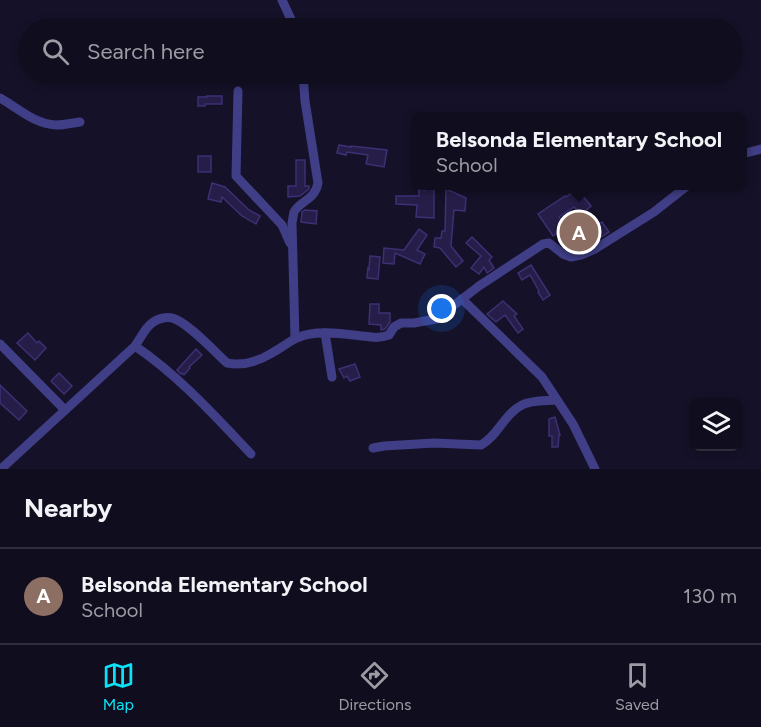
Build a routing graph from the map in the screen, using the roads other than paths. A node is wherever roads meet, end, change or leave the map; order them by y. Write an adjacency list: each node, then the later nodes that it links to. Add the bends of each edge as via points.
1 (282, 0): 2 (street)
2 (290, 18)
3 (304, 84): 8 (street, via 318,183 311,197 294,212)
4 (238, 91): 8 (street, via 236,176 282,225)
5 (0, 98): 6 (street, via 42,122)
6 (80, 122)
7 (682, 190): 9 (street, via 595,249 571,257 549,243 543,244)
8 (292, 247): 11 (street)
9 (462, 299): 10 (street, via 436,319 401,323 378,339); 15 (street, via 542,377)
10 (325, 333): 11 (street); 14 (street)
11 (295, 338): 13 (street, via 271,354 246,364 233,364 184,325 167,318 151,324)
12 (0, 344): 16 (street)
13 (135, 346): 16 (street); 18 (street, via 190,390)
14 (332, 376)
15 (556, 400): 17 (street, via 523,405 481,445 434,443); 20 (street)
16 (65, 410): 19 (street)
17 (373, 448)
18 (251, 454)
19 (0, 469)
20 (595, 469)

